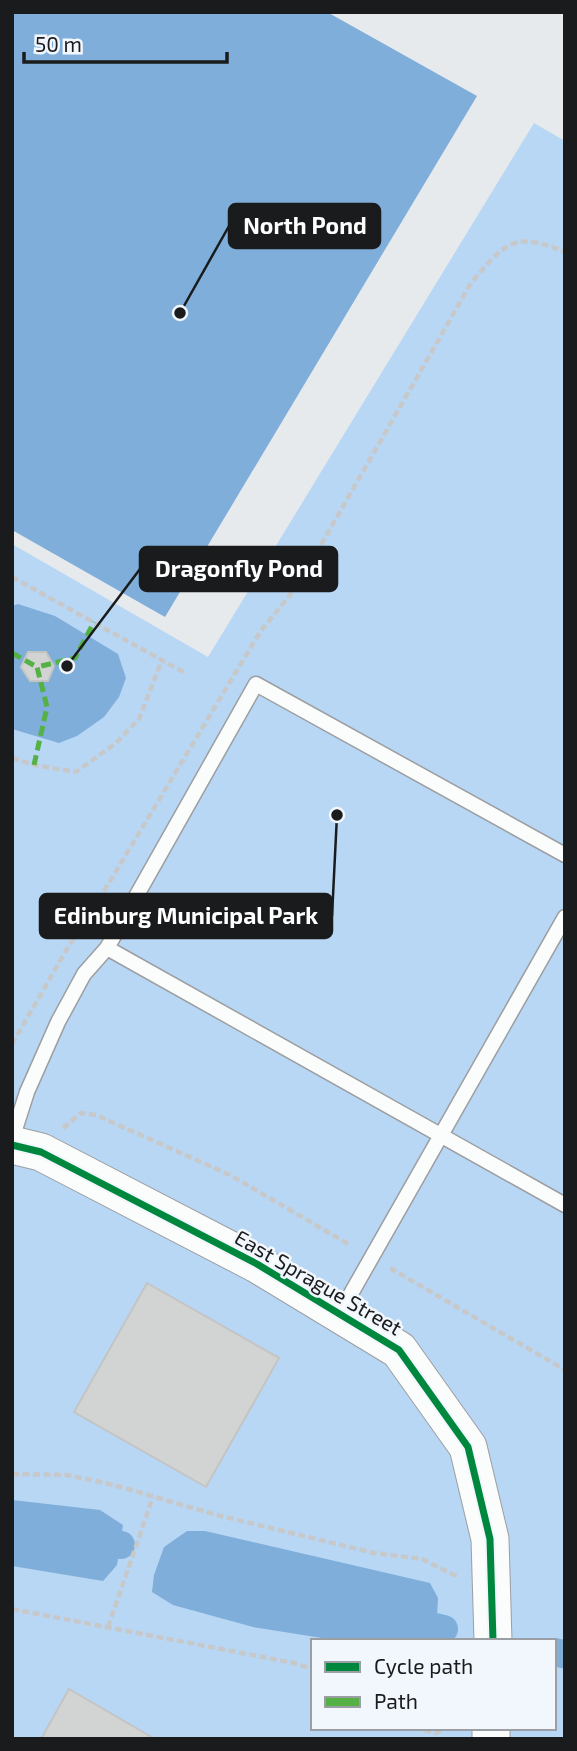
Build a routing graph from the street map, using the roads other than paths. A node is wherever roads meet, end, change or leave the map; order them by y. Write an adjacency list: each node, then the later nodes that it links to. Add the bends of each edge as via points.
1 (565, 855): 3 (lane, via 256,684)
2 (565, 917): 4 (lane)
3 (107, 948): 4 (lane); 5 (lane, via 84,974 58,1022)
4 (440, 1135): 7 (lane); 8 (lane)
5 (12, 1139)
6 (12, 1145): 8 (street, East Sprague Street, via 53,1158 257,1264)
7 (565, 1206)
8 (340, 1314): 9 (street, East Sprague Street, via 399,1350 468,1447 490,1538)
9 (494, 1639)

